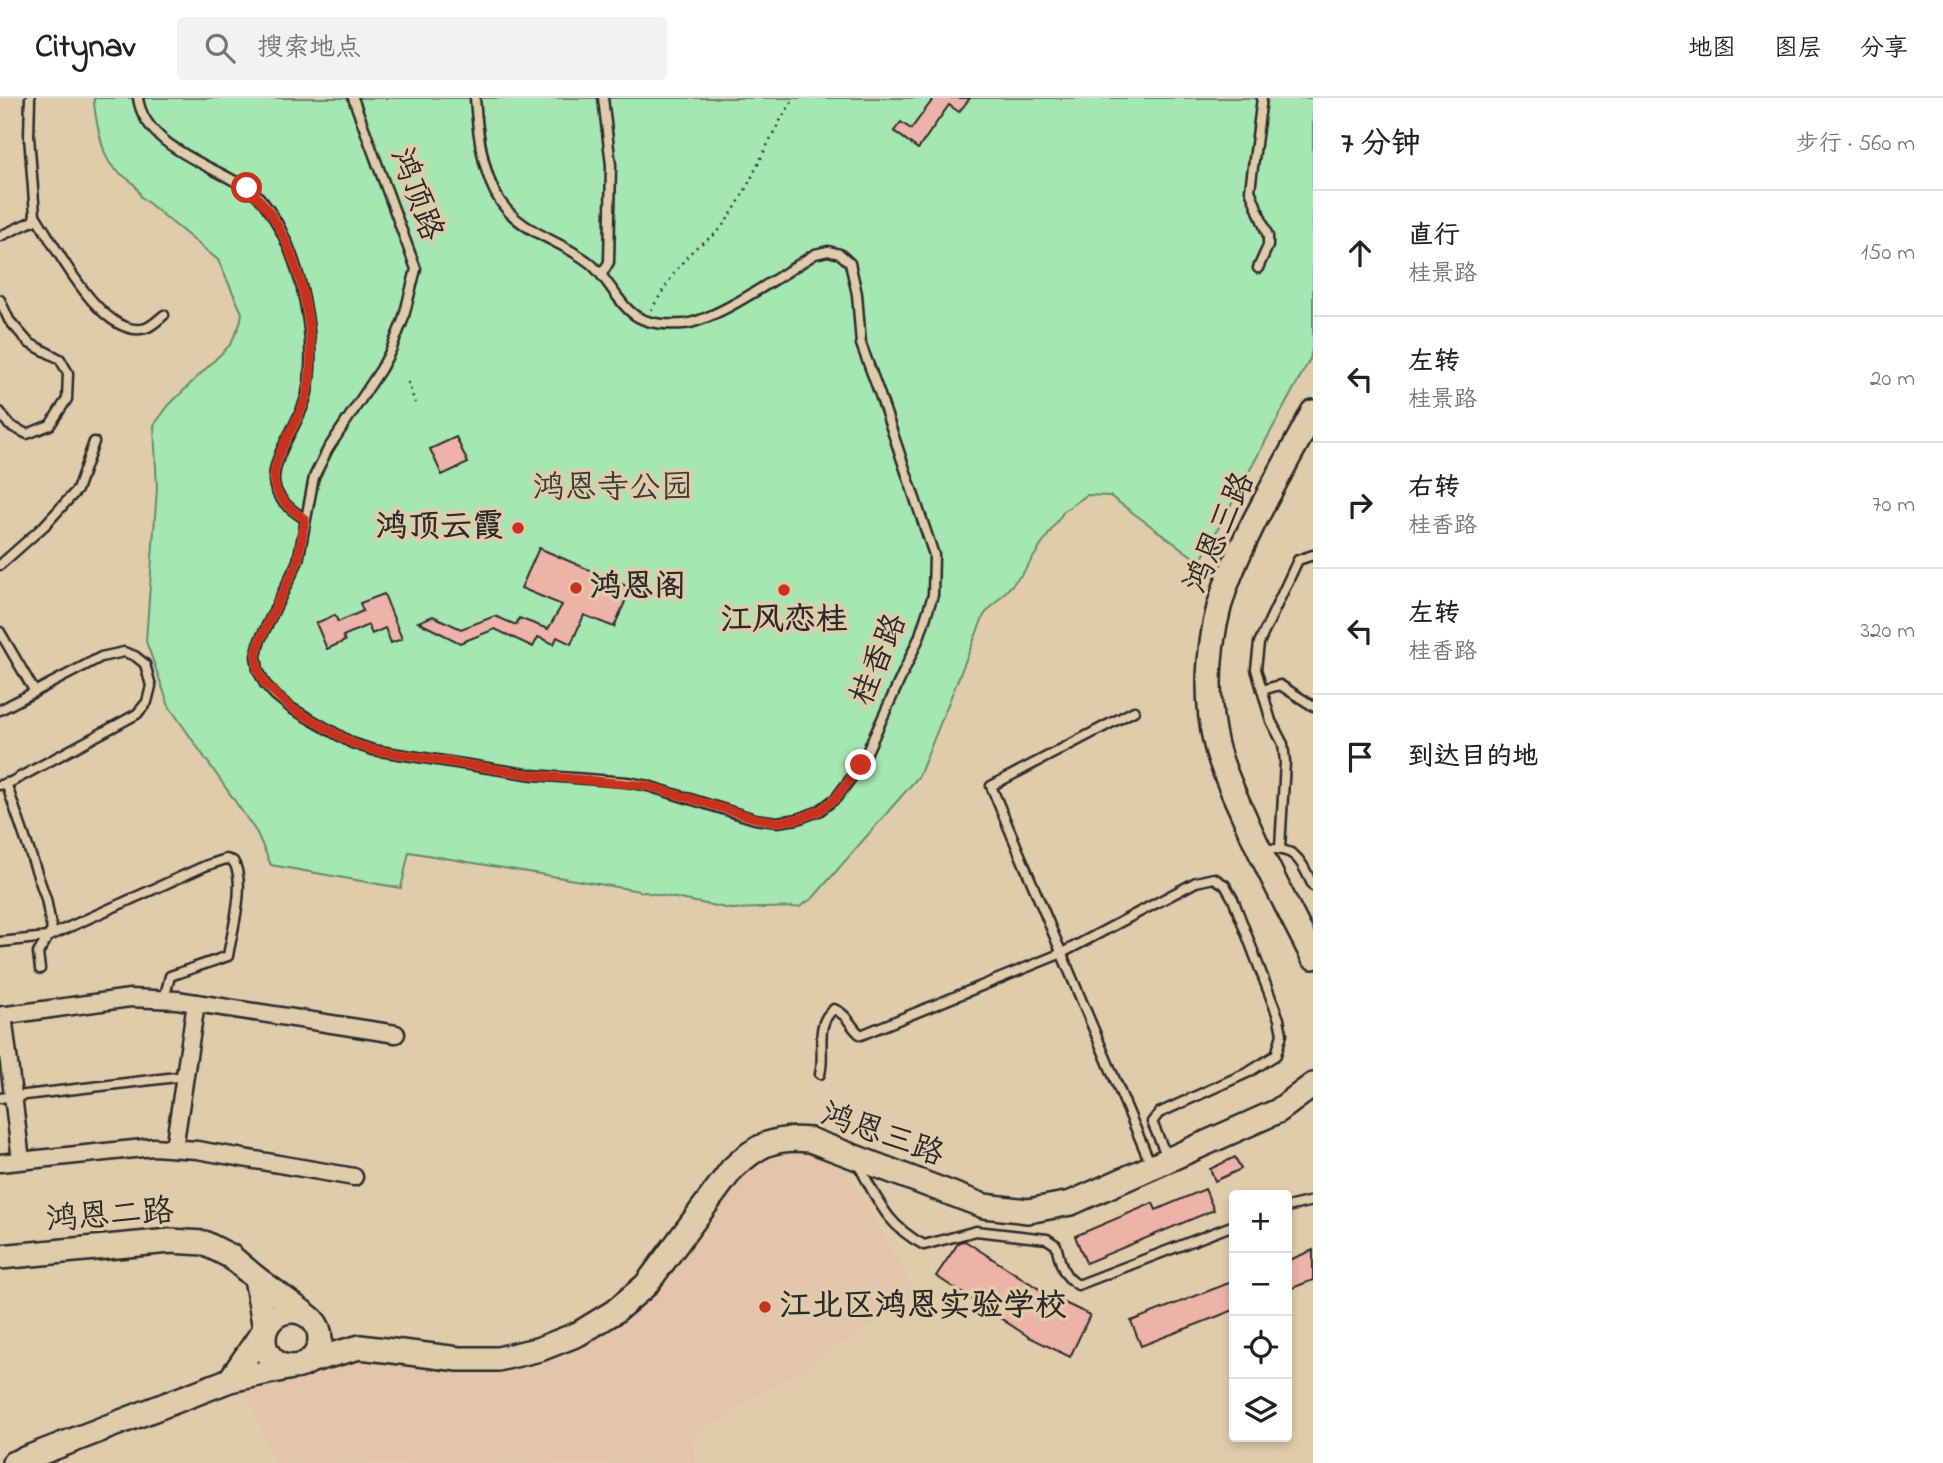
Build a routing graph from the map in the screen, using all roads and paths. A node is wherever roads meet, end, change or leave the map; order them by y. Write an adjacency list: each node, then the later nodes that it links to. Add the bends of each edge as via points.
1 (30, 98): 8 (lane)
2 (138, 98): 21 (lane, via 148,125 168,144 257,195 295,260 311,339 307,394 274,480 287,506)
3 (353, 98): 11 (lane, 鸿顶路)
4 (475, 98): 12 (lane, via 477,125 498,199 514,219)
5 (603, 98): 12 (lane, via 611,165 609,262)
6 (795, 98): 15 (path, via 719,232 679,266)
7 (1262, 98): 10 (lane, via 1250,190 1268,236)
8 (36, 215): 9 (lane, via 33,221); 14 (lane, via 102,313 127,328 146,328)
9 (0, 236)
10 (1258, 268)
11 (416, 270): 21 (lane, 桂香路, via 391,350 328,449 314,477)
12 (602, 274): 15 (lane, via 633,314)
13 (0, 300): 18 (lane, via 9,320 29,343 60,359 68,373 67,399 50,425 27,434 9,425)
14 (164, 315)
15 (646, 319): 21 (lane, 桂香路, via 658,324 687,324 723,309 815,254 840,254 850,264 860,344 934,555 933,595 919,638 861,765 836,798 819,811 777,822 648,786 533,775 373,750 339,737 276,696 258,670 260,640 298,561)
16 (408, 382): 17 (path)
17 (415, 403)
18 (0, 412)
19 (1313, 412): 34 (street, 鸿恩三路, via 1234,565 1224,591 1210,669 1216,745 1228,780)
20 (94, 442): 25 (lane, via 77,490)
21 (305, 519)
22 (428, 525): 23 (path)
23 (438, 530)
24 (1313, 555): 28 (lane, via 1298,560 1259,643 1256,669)
25 (0, 565)
26 (0, 632): 27 (lane)
27 (3, 643): 29 (lane)
28 (1262, 690): 30 (lane, via 1280,685); 34 (lane, via 1283,744 1284,762)
29 (35, 692): 31 (lane); 33 (lane, via 101,657 124,652 145,664 151,687 137,714)
30 (1313, 706)
31 (0, 710)
32 (1134, 711): 38 (lane, via 991,786)
33 (3, 784): 36 (lane, via 46,899 52,930)
34 (1269, 848): 35 (lane, via 1293,853); 39 (street, 鸿恩三路)
35 (1313, 886)
36 (47, 937): 37 (lane); 40 (lane, via 38,953); 41 (lane, via 205,866 233,861 240,880 228,956 170,976)
37 (0, 942)
38 (1062, 953): 45 (lane, via 861,1035 844,1013 834,1009 821,1027); 53 (lane); 53 (lane, via 1196,882 1214,878 1233,899 1282,1034 1276,1055 1159,1113 1152,1122)
39 (1313, 957)
40 (40, 969)
41 (164, 999): 42 (street); 43 (street, via 130,998)
42 (196, 1003): 44 (street); 46 (street)
43 (2, 1016): 48 (street)
44 (396, 1034)
45 (820, 1074)
46 (185, 1076): 48 (lane); 49 (street)
47 (1313, 1085): 53 (street, 鸿恩三路, via 1278,1111)
48 (7, 1097): 51 (street)
49 (174, 1148): 51 (street); 54 (street)
50 (854, 1159): 53 (street, 鸿恩三路, via 984,1206 1028,1211 1071,1203); 57 (lane, via 891,1222 905,1235 924,1245 976,1231 1047,1239 1056,1245 1068,1279 1079,1284); 62 (street, 鸿恩三路, via 810,1140 789,1138 748,1154 646,1286 578,1334 540,1349 498,1359 460,1359)
51 (21, 1160): 52 (street)
52 (0, 1163)
53 (1160, 1164)
54 (354, 1177)
55 (1313, 1201): 56 (lane)
56 (1292, 1206)
57 (1229, 1227)
58 (0, 1257): 59 (street, 鸿恩二路, via 170,1241 204,1243 230,1256)
59 (256, 1278): 60 (street, 鸿恩二路); 61 (street)
60 (308, 1316): 61 (street, via 288,1310 276,1315); 62 (street, 鸿恩二路); 63 (street, via 320,1336 319,1346)
61 (265, 1329): 63 (street, via 268,1355 283,1366); 64 (street)
62 (360, 1347): 63 (street)
63 (300, 1364): 64 (street)
64 (230, 1380): 65 (street)
65 (14, 1463)

